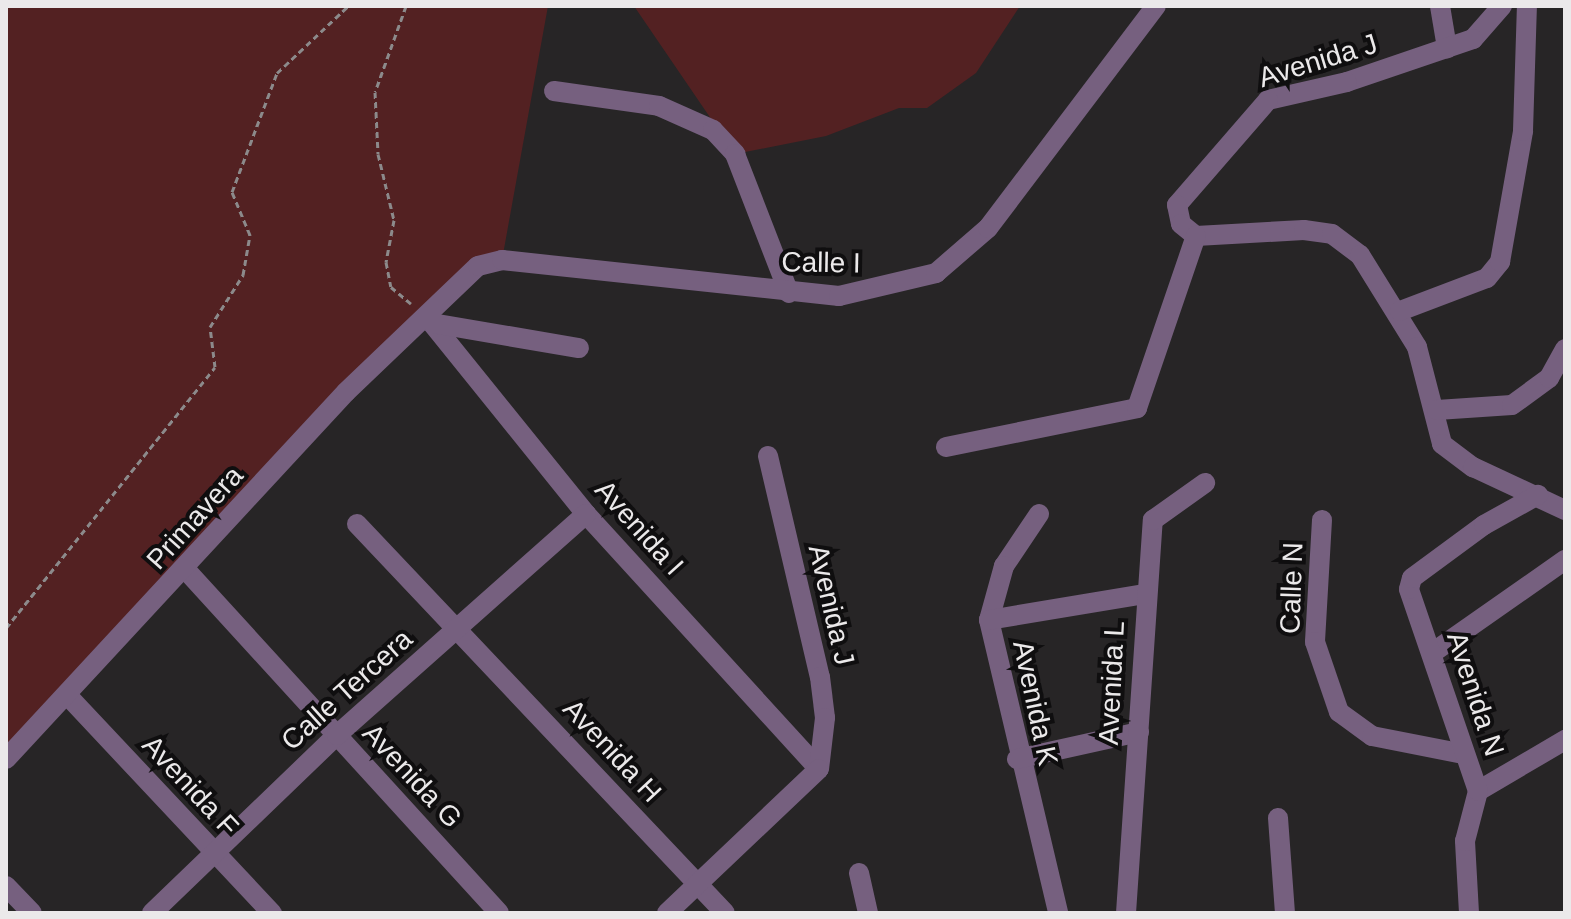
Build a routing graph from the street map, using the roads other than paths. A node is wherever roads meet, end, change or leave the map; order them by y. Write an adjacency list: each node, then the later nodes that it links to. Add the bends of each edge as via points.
1 (1156, 6): 8 (street, Calle I, via 988,228 936,273 867,293)
2 (1440, 6): 5 (street)
3 (1502, 6): 5 (street, Avenida J, via 1473,39)
4 (1527, 6): 9 (street, via 1523,131 1500,262 1487,278)
5 (1447, 48): 7 (street, Avenida J, via 1268,100 1180,198 1181,224)
6 (554, 91): 8 (street, via 659,106 713,130 735,154)
7 (1196, 236): 9 (street, via 1332,234 1360,255); 14 (street, via 1137,408 1107,420)
8 (789, 293): 10 (street, Calle I, via 502,260 454,284)
9 (1400, 311): 13 (street)
10 (430, 320): 11 (street); 19 (street, Avenida I); 24 (street, Primavera, via 346,392)
11 (579, 348)
12 (1565, 349): 13 (street, via 1549,378 1512,405)
13 (1437, 410): 17 (street, via 1442,444 1451,453)
14 (946, 447)
15 (768, 456): 36 (street, Avenida J, via 820,677 825,718)
16 (1205, 483): 25 (street, Avenida L, via 1153,520)
17 (1538, 495): 18 (street); 28 (street, Avenida N, via 1484,525 1412,578 1409,589)
18 (1565, 510)
19 (586, 514): 27 (street, Calle Tercera); 36 (street, Avenida I)
20 (1039, 514): 26 (street, Avenida K, via 1004,566)
21 (1322, 520): 33 (street, Calle N, via 1315,642 1339,712 1372,736)
22 (357, 524): 27 (street, Avenida H)
23 (1565, 560): 28 (street)
24 (186, 570): 29 (street, Primavera); 31 (street, Avenida G)
25 (1144, 594): 26 (street); 30 (street, Avenida L)
26 (989, 620): 35 (street, Avenida K)
27 (459, 627): 31 (street, Calle Tercera); 41 (street, Avenida H)
28 (1435, 651): 33 (street, Avenida N, via 1436,681)
29 (68, 696): 34 (street, Primavera); 39 (street, Avenida F)
30 (1139, 732): 35 (street); 51 (street, Avenida L)
31 (337, 735): 39 (street, Calle Tercera); 46 (street, Avenida G)
32 (1565, 740): 37 (street)
33 (1464, 754): 37 (street, Avenida N)
34 (6, 759)
35 (1017, 759): 50 (street, Avenida K)
36 (819, 769): 41 (street)
37 (1478, 791): 53 (street, Avenida N, via 1465,841)
38 (1278, 818): 52 (street)
39 (215, 853): 44 (street, Calle Tercera); 45 (street, Avenida F)
40 (859, 873): 49 (street)
41 (697, 885): 47 (street); 48 (street, Avenida H)
42 (6, 886): 43 (street)
43 (32, 913)
44 (152, 913)
45 (272, 913)
46 (499, 913)
47 (667, 913)
48 (725, 913)
49 (868, 913)
50 (1058, 913)
51 (1126, 913)
52 (1285, 913)
53 (1469, 913)

